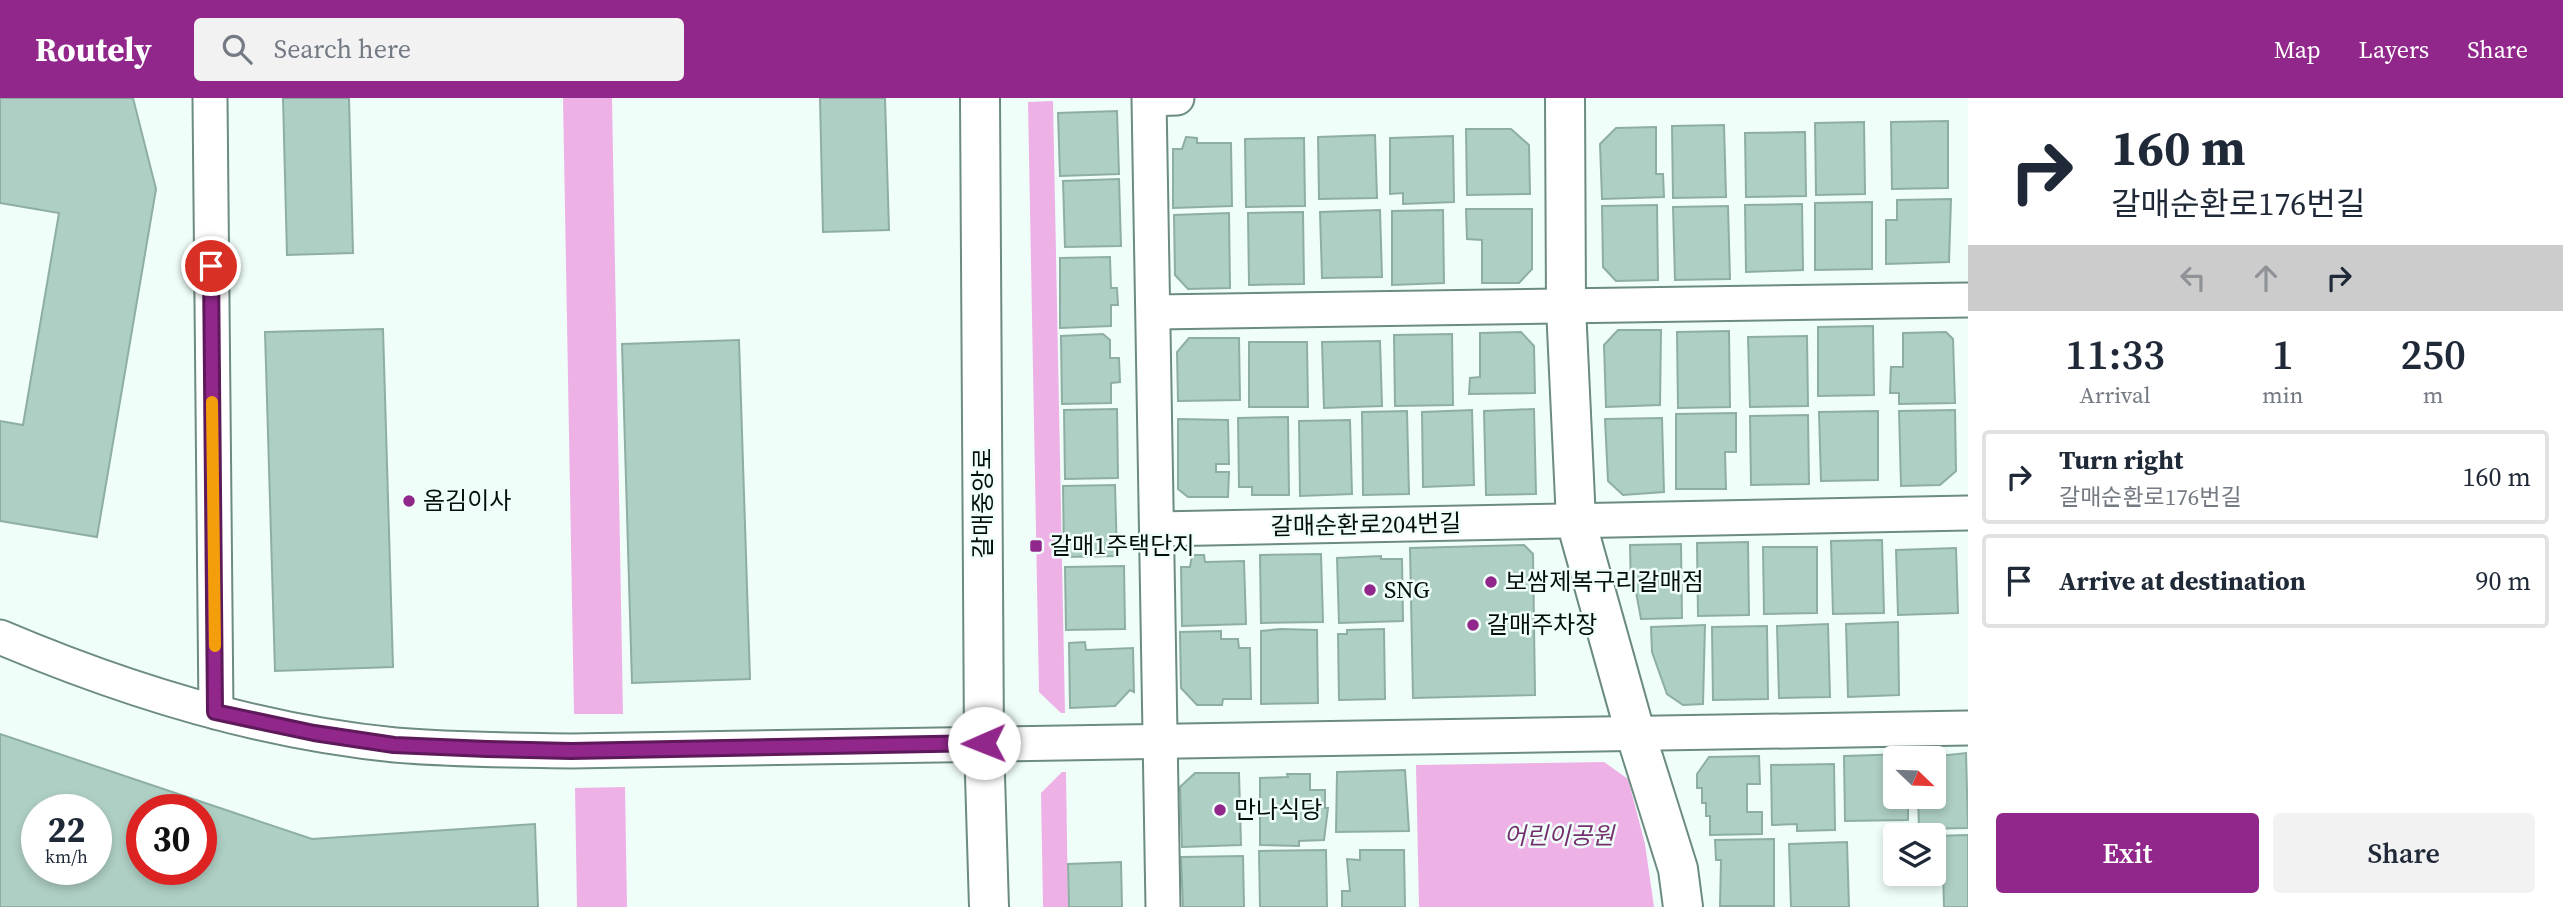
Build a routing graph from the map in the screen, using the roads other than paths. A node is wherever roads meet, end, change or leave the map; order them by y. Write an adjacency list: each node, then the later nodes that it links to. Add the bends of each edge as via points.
1 (209, 98): 12 (street)
2 (980, 98): 16 (street, 갈매중앙로)
3 (1177, 98): 7 (street, via 1149,99)
4 (1565, 98): 6 (street)
5 (1968, 300): 6 (street)
6 (1566, 307): 7 (street); 9 (street)
7 (1155, 312): 10 (street)
8 (1968, 513): 9 (street, 갈매순환로204번길)
9 (1576, 521): 10 (street, 갈매순환로204번길); 14 (street)
10 (1157, 529): 15 (street)
11 (0, 637): 12 (street, via 82,672)
12 (215, 712): 16 (street, via 394,745 487,749)
13 (1968, 728): 14 (street)
14 (1635, 732): 15 (street); 19 (street, via 1678,869)
15 (1160, 739): 16 (street); 18 (street)
16 (984, 743): 17 (street, 갈매중앙로)
17 (989, 907)
18 (1163, 907)
19 (1683, 907)

